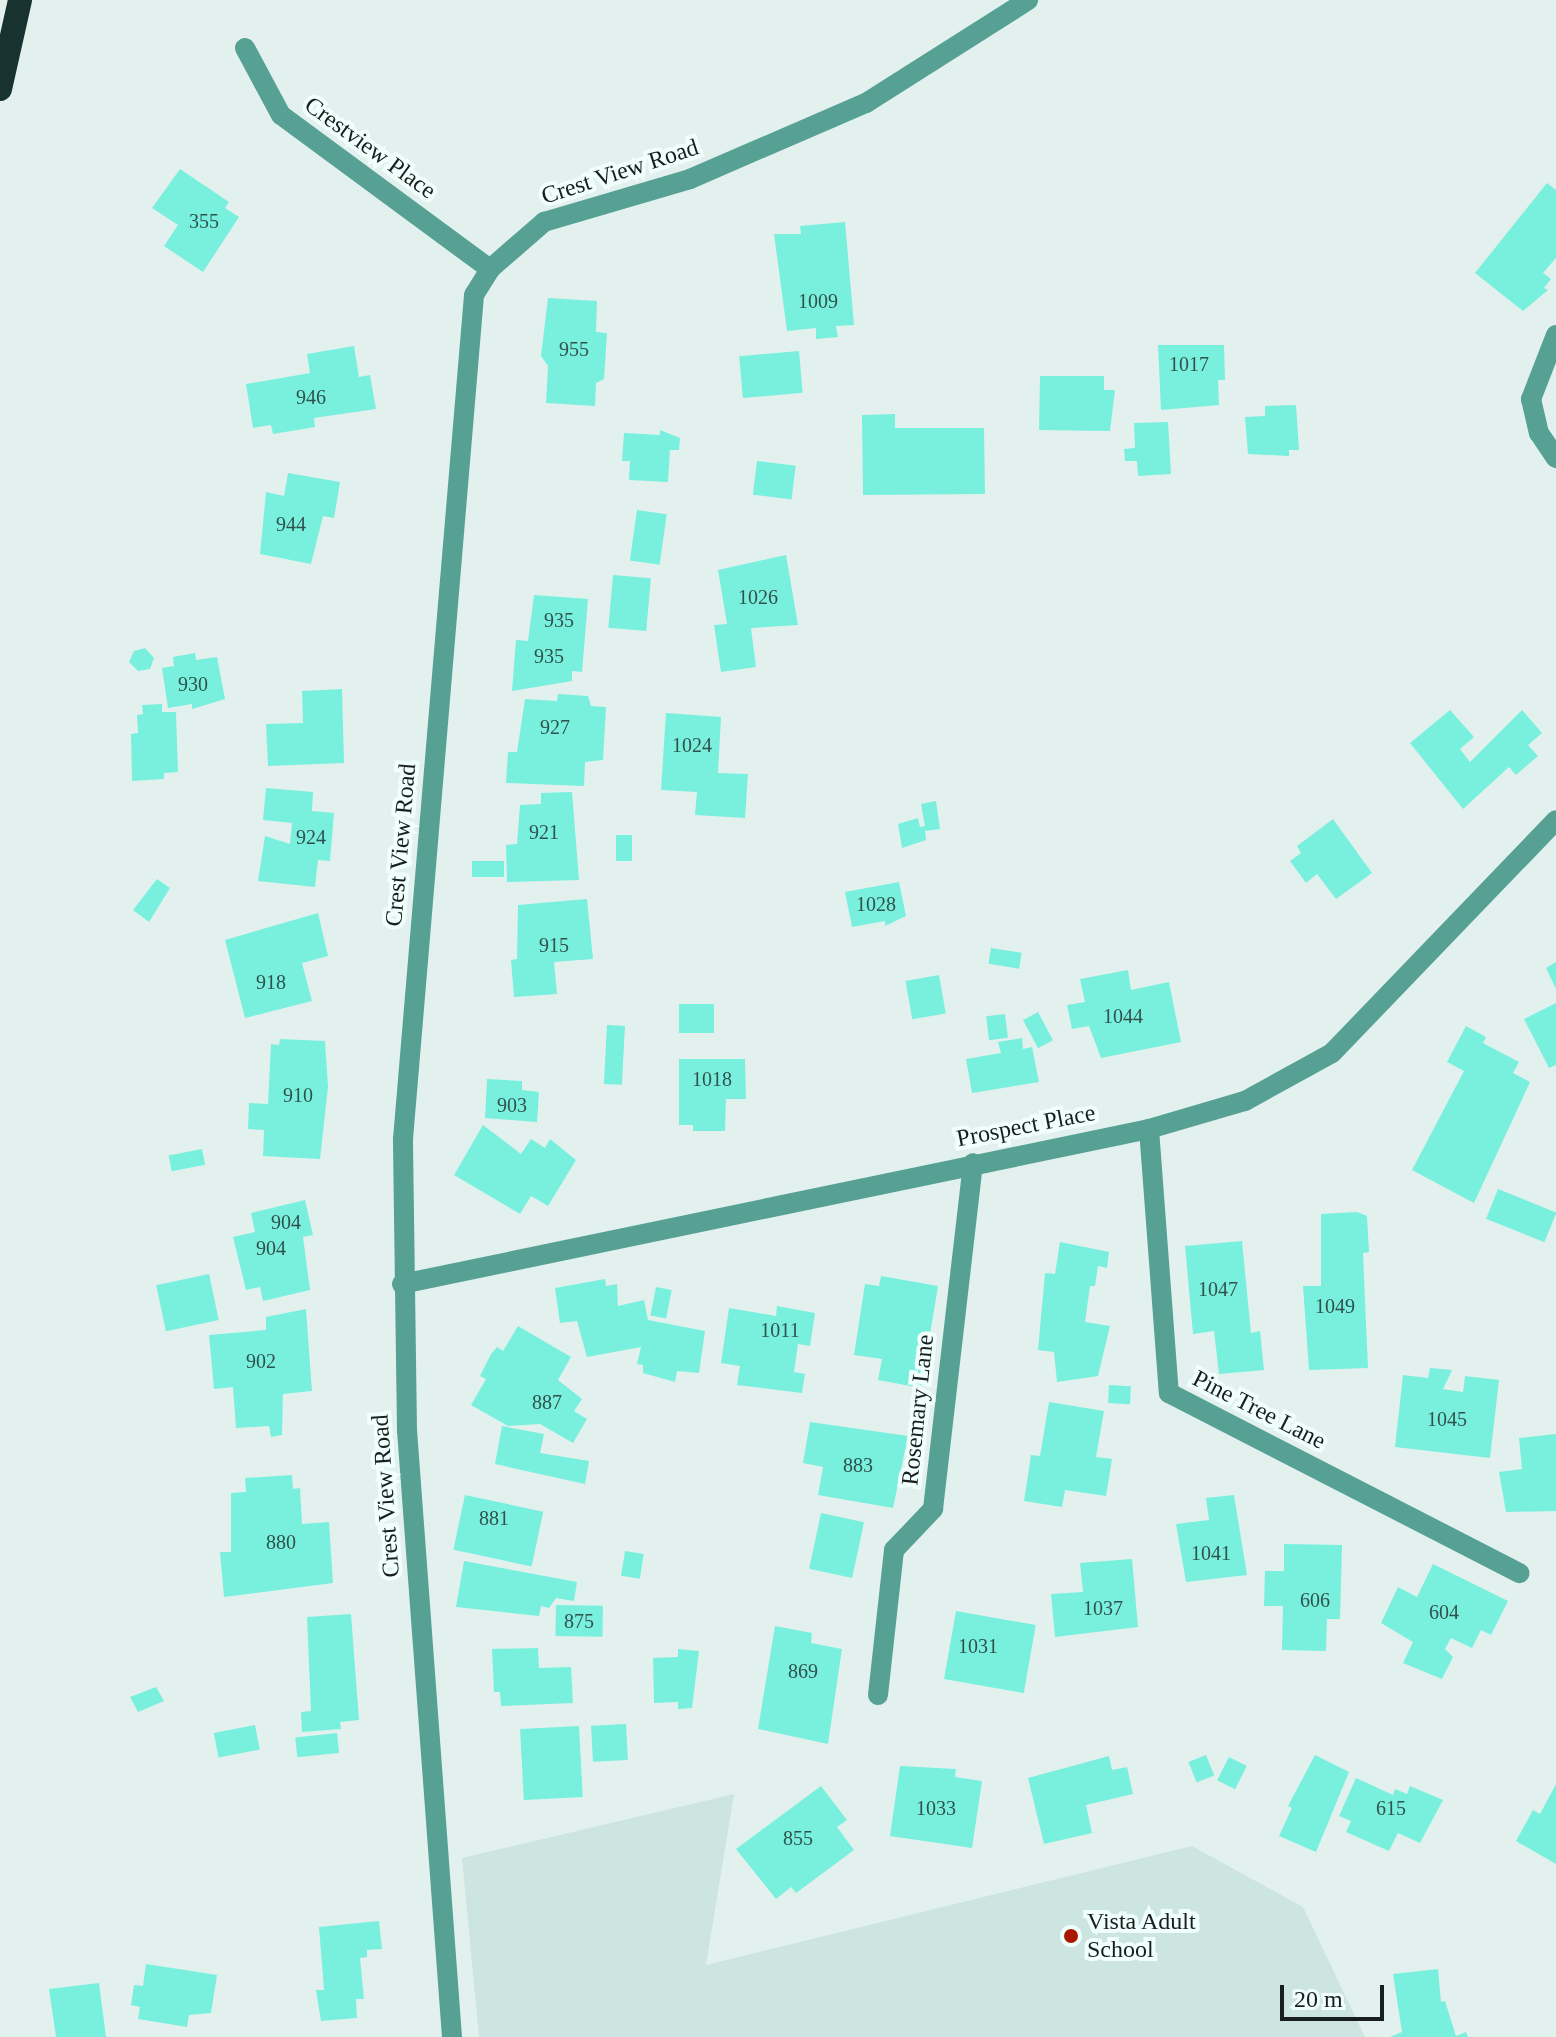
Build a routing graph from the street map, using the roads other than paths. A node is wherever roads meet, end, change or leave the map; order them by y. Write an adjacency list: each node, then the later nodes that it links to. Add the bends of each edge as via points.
1 (20, 0): 4 (highway)
2 (1028, 0): 5 (street, Crest View Road, via 866,103 690,179 544,222)
3 (245, 48): 5 (street, Crestview Place, via 281,115)
4 (0, 89)
5 (490, 269): 11 (street, Crest View Road, via 474,295 472,311 403,1139)
6 (1556, 335): 7 (street, via 1531,399 1539,433)
7 (1556, 458)
8 (1556, 820): 9 (street, Prospect Place, via 1332,1053 1245,1101)
9 (1149, 1129): 10 (street, Prospect Place); 12 (street, Pine Tree Lane, via 1169,1393)
10 (973, 1163): 11 (street, Prospect Place); 13 (street, Rosemary Lane, via 933,1509 894,1550)
11 (402, 1284): 14 (street, Crest View Road, via 408,1445)
12 (1519, 1573)
13 (878, 1695)
14 (452, 2037)

